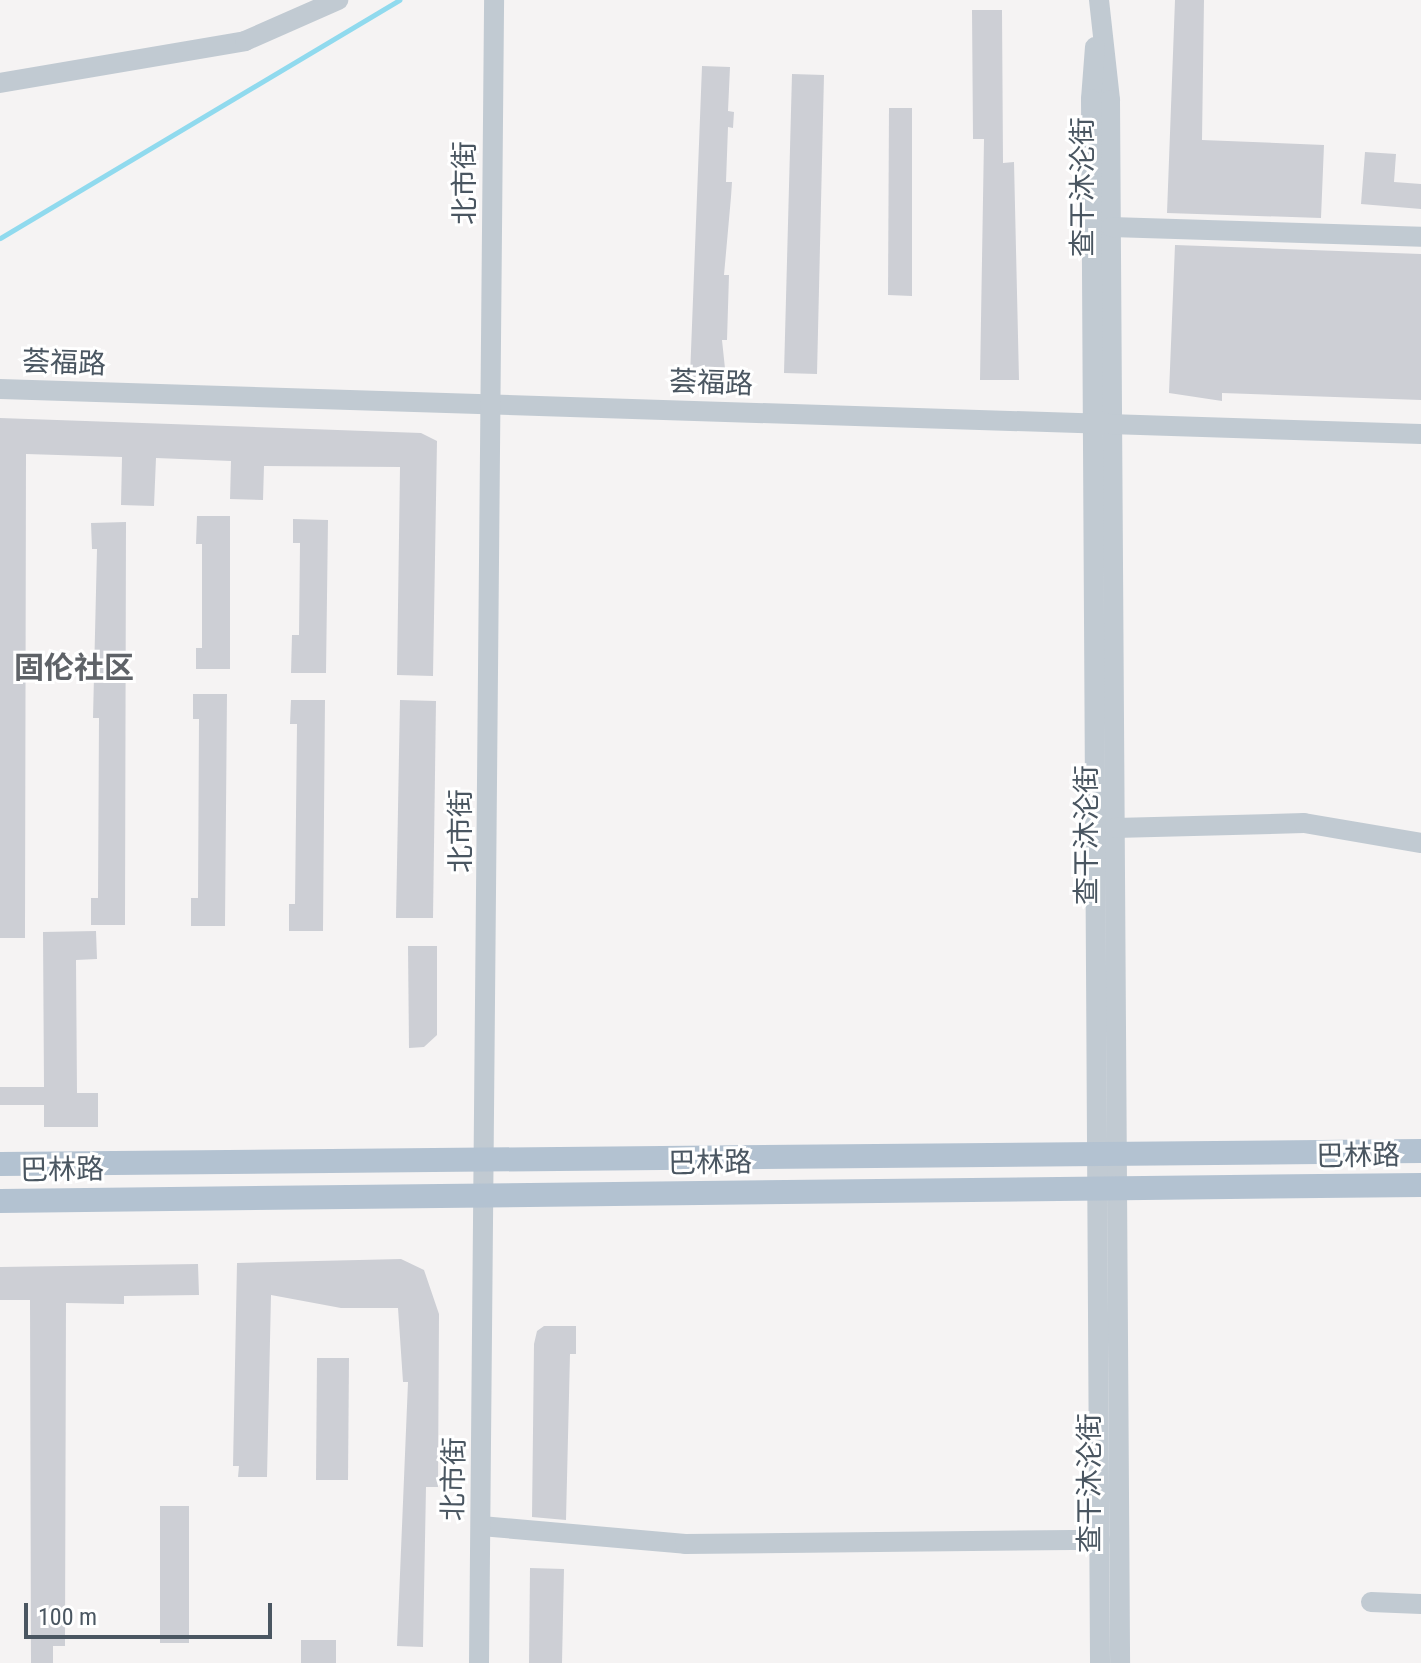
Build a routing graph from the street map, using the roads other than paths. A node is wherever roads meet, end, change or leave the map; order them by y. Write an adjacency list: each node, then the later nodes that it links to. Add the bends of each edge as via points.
1 (338, 0): 4 (street, via 245,41)
2 (494, 0): 8 (street, 北市街)
3 (1099, 4): 5 (street, 查干沐沦街, via 1110,100); 9 (street, 查干沐沦街, via 1091,99)
4 (0, 83)
5 (1111, 227): 6 (street); 9 (street, 查干沐沦街)
6 (1421, 237)
7 (0, 389): 8 (street, 荟福路)
8 (491, 405): 9 (street, 荟福路); 15 (street, 北市街)
9 (1102, 424): 10 (street, 荟福路); 11 (street, 查干沐沦街); 14 (street, 查干沐沦街)
10 (1421, 434)
11 (1115, 828): 12 (street, via 1304,823); 14 (street, 查干沐沦街)
12 (1421, 843)
13 (1421, 1151): 14 (main road, 巴林路)
14 (1107, 1154): 15 (main road, 巴林路); 18 (street, 查干沐沦街)
15 (486, 1160): 16 (main road, 巴林路); 19 (street, 北市街)
16 (0, 1164)
17 (1421, 1185): 18 (main road, 巴林路)
18 (1107, 1188): 19 (main road, 巴林路); 22 (street, 查干沐沦街); 27 (street, 查干沐沦街)
19 (486, 1195): 20 (main road, 巴林路); 21 (street, 北市街)
20 (0, 1201)
21 (481, 1526): 22 (street, via 685,1544); 25 (street, 北市街)
22 (1100, 1540): 26 (street, 查干沐沦街)
23 (1371, 1602): 24 (street)
24 (1421, 1604)
25 (479, 1663)
26 (1100, 1663)
27 (1120, 1663)

